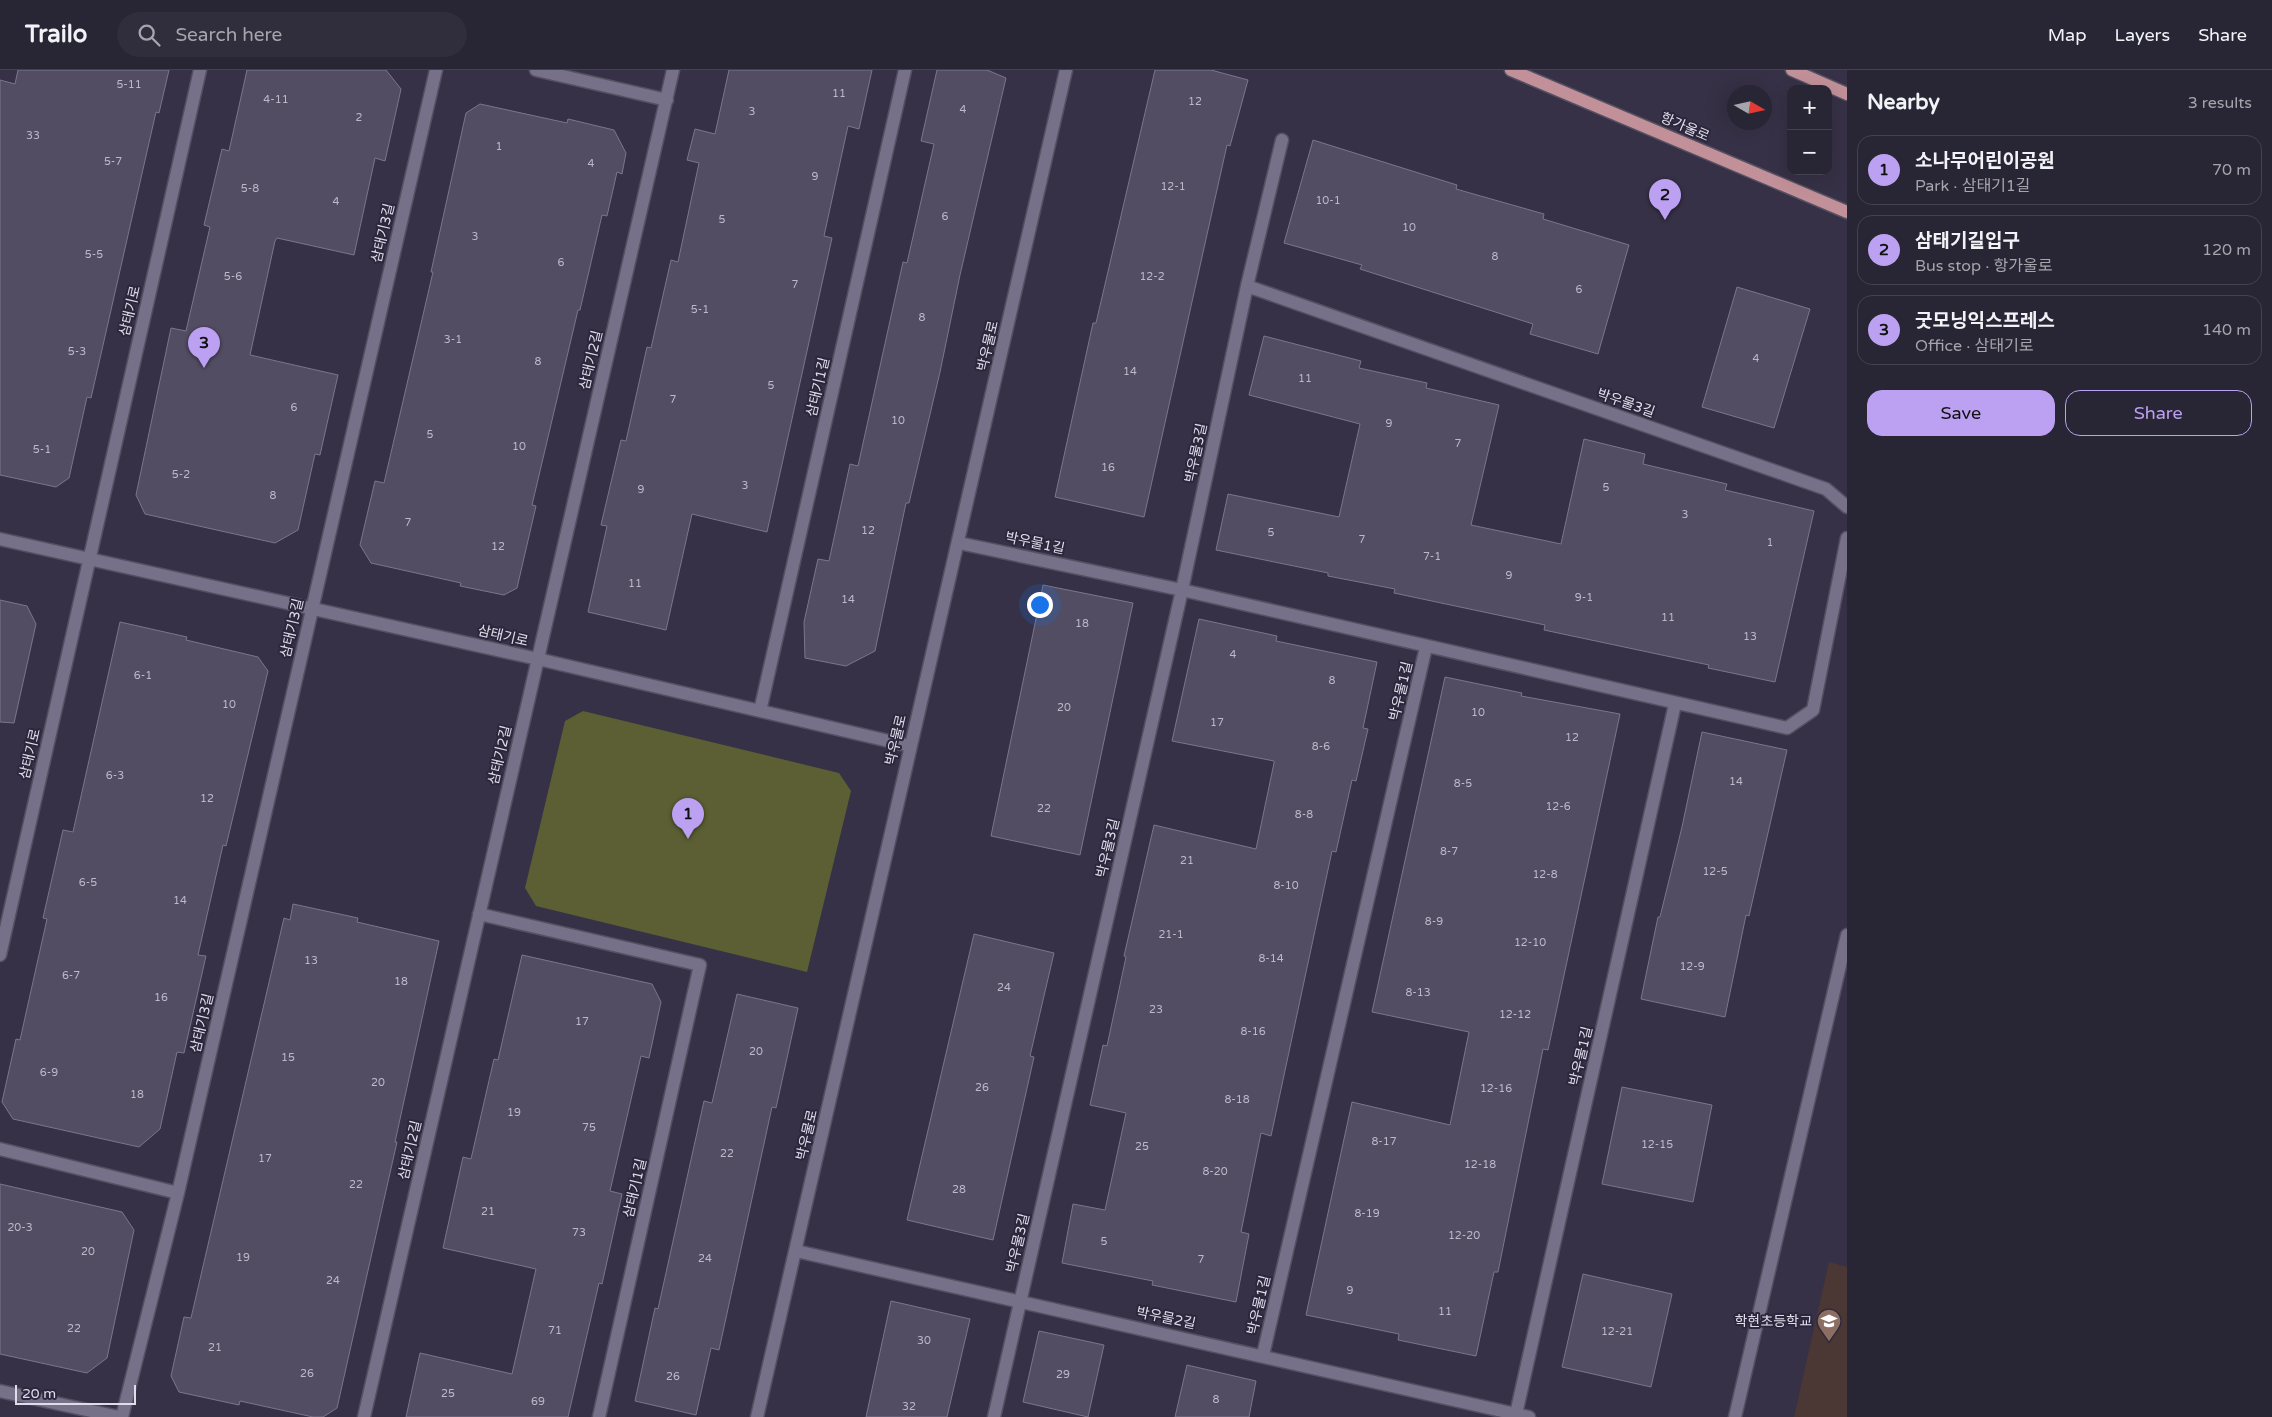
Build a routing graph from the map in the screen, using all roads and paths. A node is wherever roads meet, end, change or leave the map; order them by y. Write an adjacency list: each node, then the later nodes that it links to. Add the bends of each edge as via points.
1 (200, 70): 18 (street, 삼태기로)
2 (436, 70): 20 (street, 삼태기3길)
3 (536, 70): 10 (street)
4 (673, 70): 10 (street, 삼태기2길)
5 (905, 70): 24 (street, 삼태기1길)
6 (1066, 70): 17 (street, 박우물로)
7 (1511, 70): 12 (main road, 항가울로)
8 (1792, 70): 9 (main road)
9 (1847, 94)
10 (667, 100): 22 (street, 삼태기2길)
11 (1282, 140): 13 (street, 박우물3길)
12 (1847, 212)
13 (1247, 286): 14 (street, 박우물3길, via 1826,489); 19 (street, 박우물3길)
14 (1847, 507)
15 (1847, 538): 23 (street, 박우물1길, via 1813,710 1787,728)
16 (0, 539): 18 (street, 삼태기로)
17 (959, 542): 19 (street, 박우물1길); 25 (street, 박우물로)
18 (90, 559): 20 (street, 삼태기로); 28 (street, 삼태기로)
19 (1182, 590): 21 (street, 박우물1길); 32 (street, 박우물3길)
20 (312, 609): 22 (street, 삼태기로); 30 (street, 삼태기3길)
21 (1426, 647): 23 (street, 박우물1길); 33 (street, 박우물1길)
22 (538, 659): 24 (street, 삼태기로); 26 (street, 삼태기2길)
23 (1675, 704): 35 (street, 박우물1길)
24 (760, 711): 25 (street, 삼태기로)
25 (910, 746): 31 (street, 박우물로)
26 (479, 914): 37 (street, 삼태기2길); 38 (street, 삼태기1길, via 700,965)
27 (1847, 935): 41 (street)
28 (0, 955)
29 (0, 1149): 30 (street)
30 (178, 1193): 36 (street, 삼태기3길)
31 (796, 1251): 32 (street, 박우물2길); 39 (street, 박우물로)
32 (1020, 1302): 33 (street, 박우물2길); 40 (street, 박우물3길)
33 (1262, 1355): 35 (street, 박우물2길)
34 (0, 1391): 36 (street)
35 (1523, 1415)
36 (120, 1417)
37 (364, 1417)
38 (599, 1417)
39 (757, 1417)
40 (994, 1417)
41 (1735, 1417)

